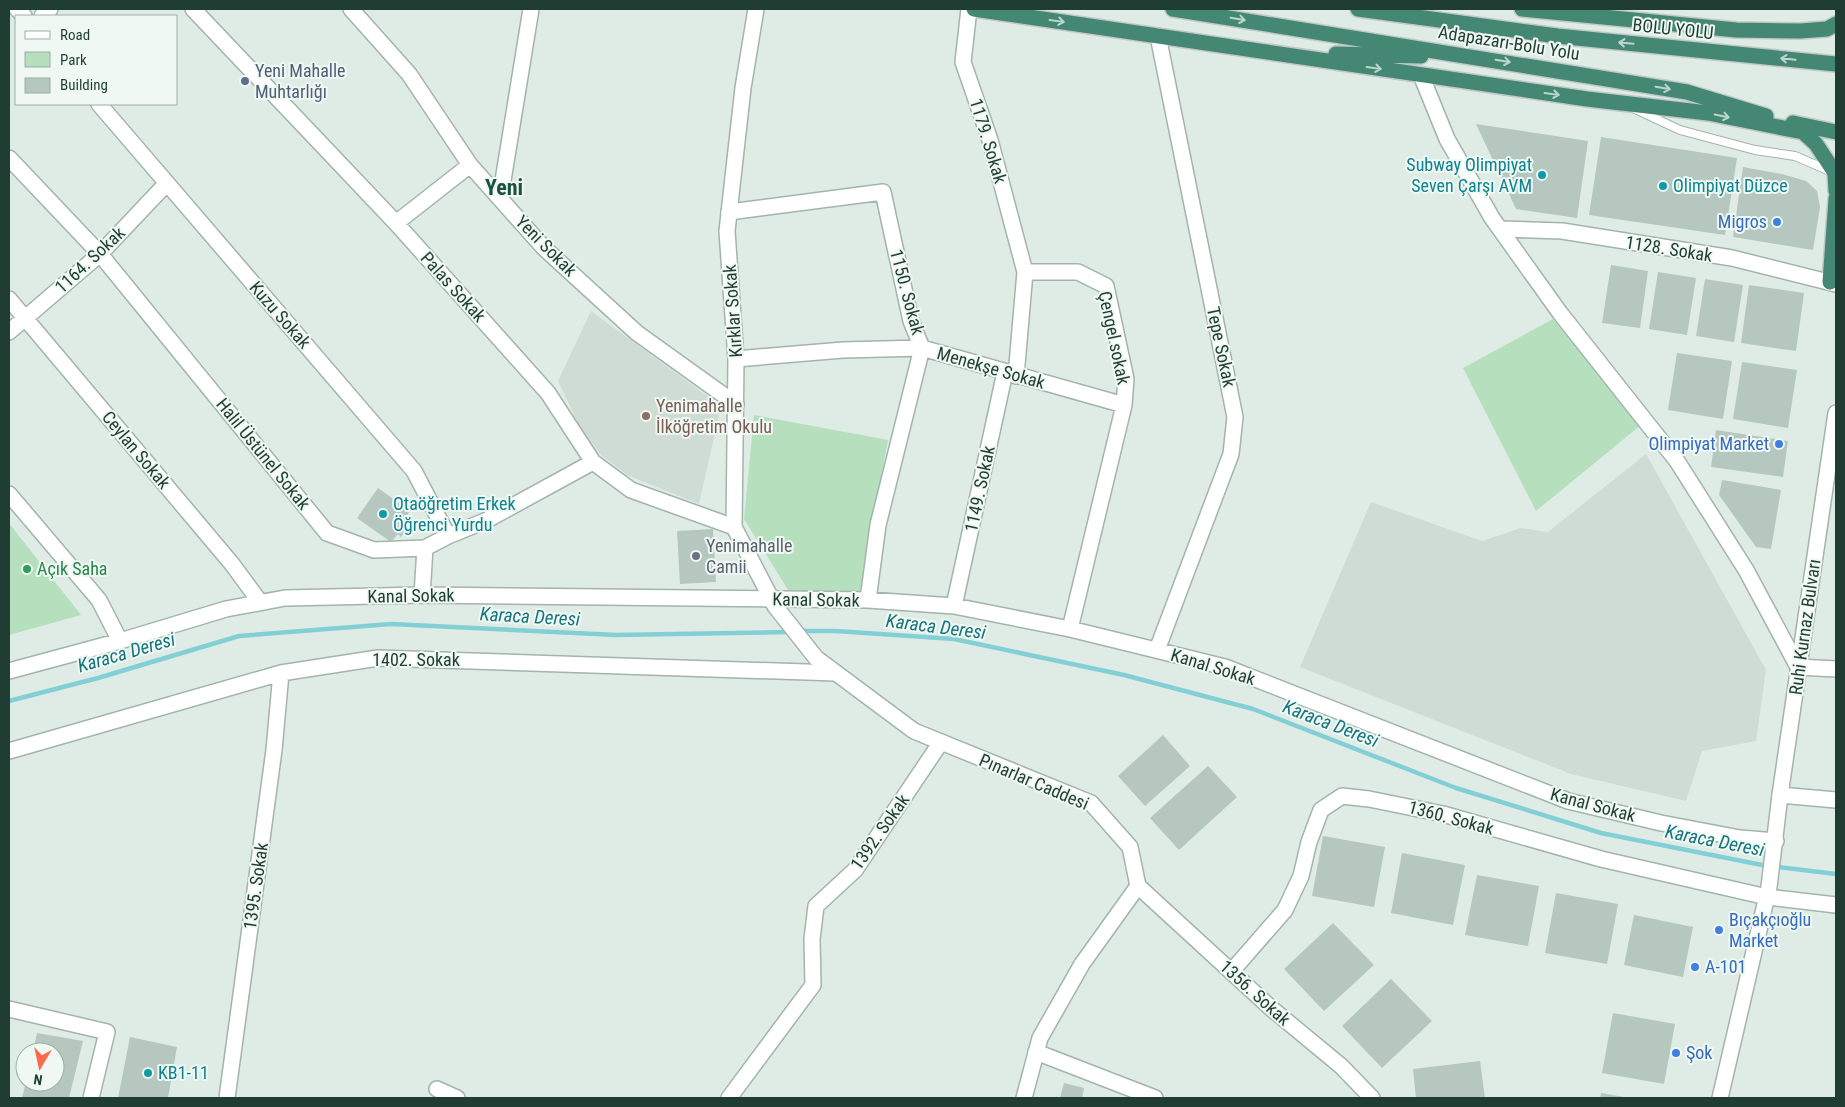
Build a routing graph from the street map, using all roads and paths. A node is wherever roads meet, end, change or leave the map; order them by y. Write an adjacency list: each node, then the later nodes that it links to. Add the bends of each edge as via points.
1 (193, 9): 29 (street, Palas Sokak)
2 (351, 9): 22 (street, Yeni Sokak, via 409,74)
3 (532, 9): 26 (street)
4 (756, 9): 28 (street, Kırklar Sokak)
5 (969, 9): 32 (street, 1179. Sokak, via 963,62 990,140)
6 (974, 9): 13 (highway, one-way to 13)
7 (1173, 9): 15 (highway, Adapazarı-Bolu Yolu, one-way to 15)
8 (1358, 9): 12 (highway, BOLU YOLU)
9 (1419, 9): 12 (highway)
10 (1522, 9): 11 (highway, via 1736,30 1800,31 1827,29)
11 (1836, 24)
12 (1496, 28): 16 (highway, BOLU YOLU, one-way to 12)
13 (1158, 36): 14 (highway); 56 (street, Tepe Sokak, via 1235,417 1231,454)
14 (1270, 52): 15 (highway); 17 (highway, one-way to 17)
15 (1480, 58): 20 (highway, Adapazarı-Bolu Yolu, one-way to 20, via 1687,92 1778,120)
16 (1836, 64)
17 (1421, 75): 18 (highway, one-way to 18); 30 (street, via 1447,139)
18 (1622, 103): 23 (lane, via 1680,130 1755,150 1795,156); 23 (highway, one-way to 23, via 1708,113 1803,132 1816,144)
19 (100, 105): 24 (street, Kuzu Sokak)
20 (1836, 132)
21 (9, 158): 31 (street, Halil Üstünel Sokak)
22 (470, 165): 26 (street, Yeni Sokak); 29 (street)
23 (1835, 173): 25 (highway)
24 (167, 183): 31 (street, 1164. Sokak); 47 (street, Kuzu Sokak, via 414,471)
25 (1836, 191)
26 (500, 199): 40 (street, Yeni Sokak, via 544,248 637,333)
27 (1836, 199): 33 (highway)
28 (729, 212): 37 (street, 1150. Sokak, via 883,192 910,321); 38 (street, Kırklar Sokak, via 727,231)
29 (396, 223): 43 (street, Palas Sokak, via 548,393)
30 (1500, 229): 33 (street, 1128. Sokak, via 1562,232 1732,258); 58 (street, via 1560,313 1677,461 1746,570)
31 (100, 254): 35 (street, 1164. Sokak); 48 (street, Halil Üstünel Sokak, via 327,532 374,550)
32 (1025, 272): 39 (street); 41 (street, Çengel sokak, via 1078,272 1106,286 1126,378)
33 (1833, 283)
34 (9, 299): 35 (street, Ceylan Sokak)
35 (25, 318): 36 (street, 1164. Sokak); 51 (street, Ceylan Sokak, via 232,564)
36 (9, 332)
37 (922, 348): 38 (street, Menekşe Sokak); 39 (street, Menekşe Sokak); 50 (street, 1150. Sokak, via 878,525)
38 (736, 358): 40 (street, Kırklar Sokak)
39 (1011, 374): 41 (street, Menekşe Sokak); 53 (street, 1149. Sokak)
40 (736, 404): 46 (street, Kırklar Sokak)
41 (1124, 405): 54 (street, Çengel sokak)
42 (1836, 413): 44 (street, Ruhi Kurnaz Bulvarı)
43 (593, 462): 46 (street, Palas Sokak, via 632,490); 47 (street, Halil Üstünel Sokak, via 485,521)
44 (1832, 472): 58 (street, Ruhi Kurnaz Bulvarı)
45 (9, 494): 55 (street, via 99,600)
46 (734, 527): 52 (street, Kırklar Sokak)
47 (448, 536): 48 (street, Halil Üstünel Sokak)
48 (425, 548): 49 (street)
49 (422, 595): 51 (street, Kanal Sokak, via 285,598); 52 (street, Kanal Sokak)
50 (868, 600): 52 (street, Kanal Sokak); 53 (street, Kanal Sokak)
51 (260, 602): 55 (street, Kanal Sokak)
52 (773, 602): 57 (street, Kırklar Sokak)
53 (954, 606): 54 (street, Kanal Sokak)
54 (1070, 629): 56 (street, Kanal Sokak)
55 (120, 641): 60 (street, Kanal Sokak)
56 (1157, 650): 67 (street, Kanal Sokak, via 1225,667 1568,801 1681,827)
57 (816, 658): 62 (street, Pınarlar Caddesi)
58 (1798, 667): 59 (street); 65 (street, Ruhi Kurnaz Bulvarı)
59 (1836, 669)
60 (9, 671)
61 (281, 673): 62 (street, 1402. Sokak, via 378,658); 64 (street, 1402. Sokak); 77 (street, 1395. Sokak, via 274,750)
62 (836, 673): 63 (street, Pınarlar Caddesi, via 914,731)
63 (940, 742): 68 (street, Pınarlar Caddesi, via 1091,803 1130,847); 79 (street, 1392. Sokak, via 855,870 816,906 812,986)
64 (9, 751)
65 (1780, 795): 66 (street); 67 (street, Ruhi Kurnaz Bulvarı)
66 (1836, 800)
67 (1776, 841): 69 (street, Ruhi Kurnaz Bulvarı)
68 (1138, 886): 71 (street, 1356. Sokak); 73 (street, via 1082,964 1040,1038)
69 (1768, 892): 70 (street, 1360. Sokak); 71 (street, 1360. Sokak, via 1601,860 1443,814 1342,796 1321,810 1309,842 1302,876 1285,910); 82 (street)
70 (1836, 905)
71 (1231, 972): 81 (street, 1356. Sokak, via 1341,1066)
72 (9, 1009): 76 (street, via 107,1032)
73 (1036, 1052): 75 (street); 80 (street)
74 (437, 1089): 78 (street)
75 (1148, 1097)
76 (91, 1098)
77 (227, 1098)
78 (457, 1098)
79 (729, 1098)
80 (1024, 1098)
81 (1372, 1098)
82 (1720, 1098)

